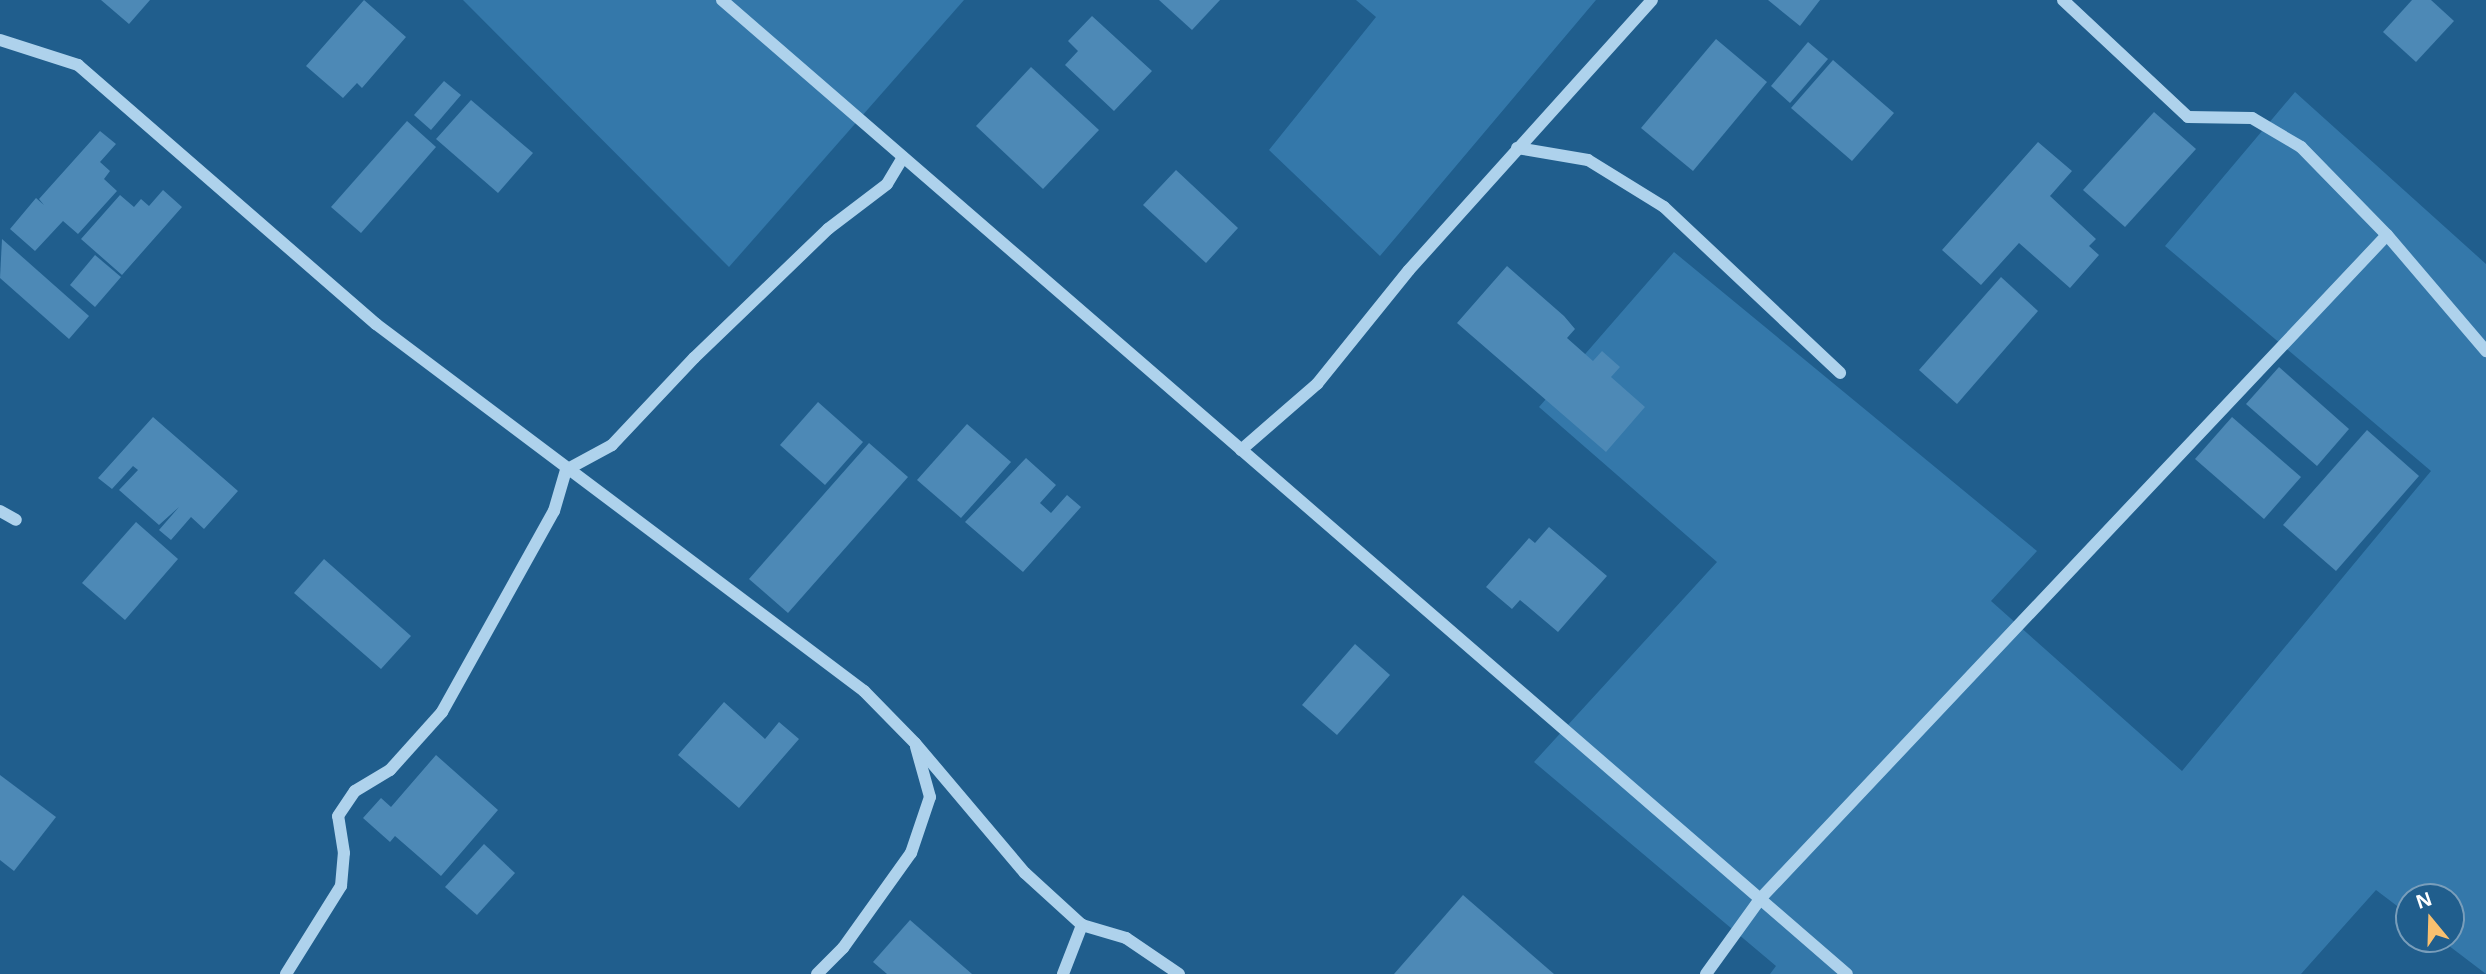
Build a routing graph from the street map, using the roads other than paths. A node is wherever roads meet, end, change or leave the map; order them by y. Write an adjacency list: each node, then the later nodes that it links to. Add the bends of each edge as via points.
1 (722, 0): 6 (street)
2 (1652, 0): 5 (street)
3 (2063, 0): 7 (street, via 2188,117 2252,118 2281,135 2301,147)
4 (1, 43): 11 (street, via 78,65 376,324)
5 (1517, 148): 9 (street, via 1588,160 1664,207); 10 (street, via 1317,384)
6 (903, 157): 10 (street); 11 (street, via 887,184 828,229 694,358 612,446)
7 (2387, 234): 8 (street); 15 (street)
8 (2486, 351)
9 (1840, 373)
10 (1241, 450): 15 (street)
11 (566, 470): 14 (street, via 864,691); 17 (street, via 554,511 442,712 390,770 355,791 338,816 344,853 341,886)
12 (0, 511): 13 (street)
13 (16, 520)
14 (915, 743): 16 (street, via 1025,873); 18 (street, via 930,797 911,853 843,948)
15 (1760, 899): 21 (street); 22 (street)
16 (1082, 925): 19 (street); 20 (street, via 1126,938)
17 (286, 974)
18 (817, 974)
19 (1063, 974)
20 (1179, 974)
21 (1706, 974)
22 (1847, 974)

